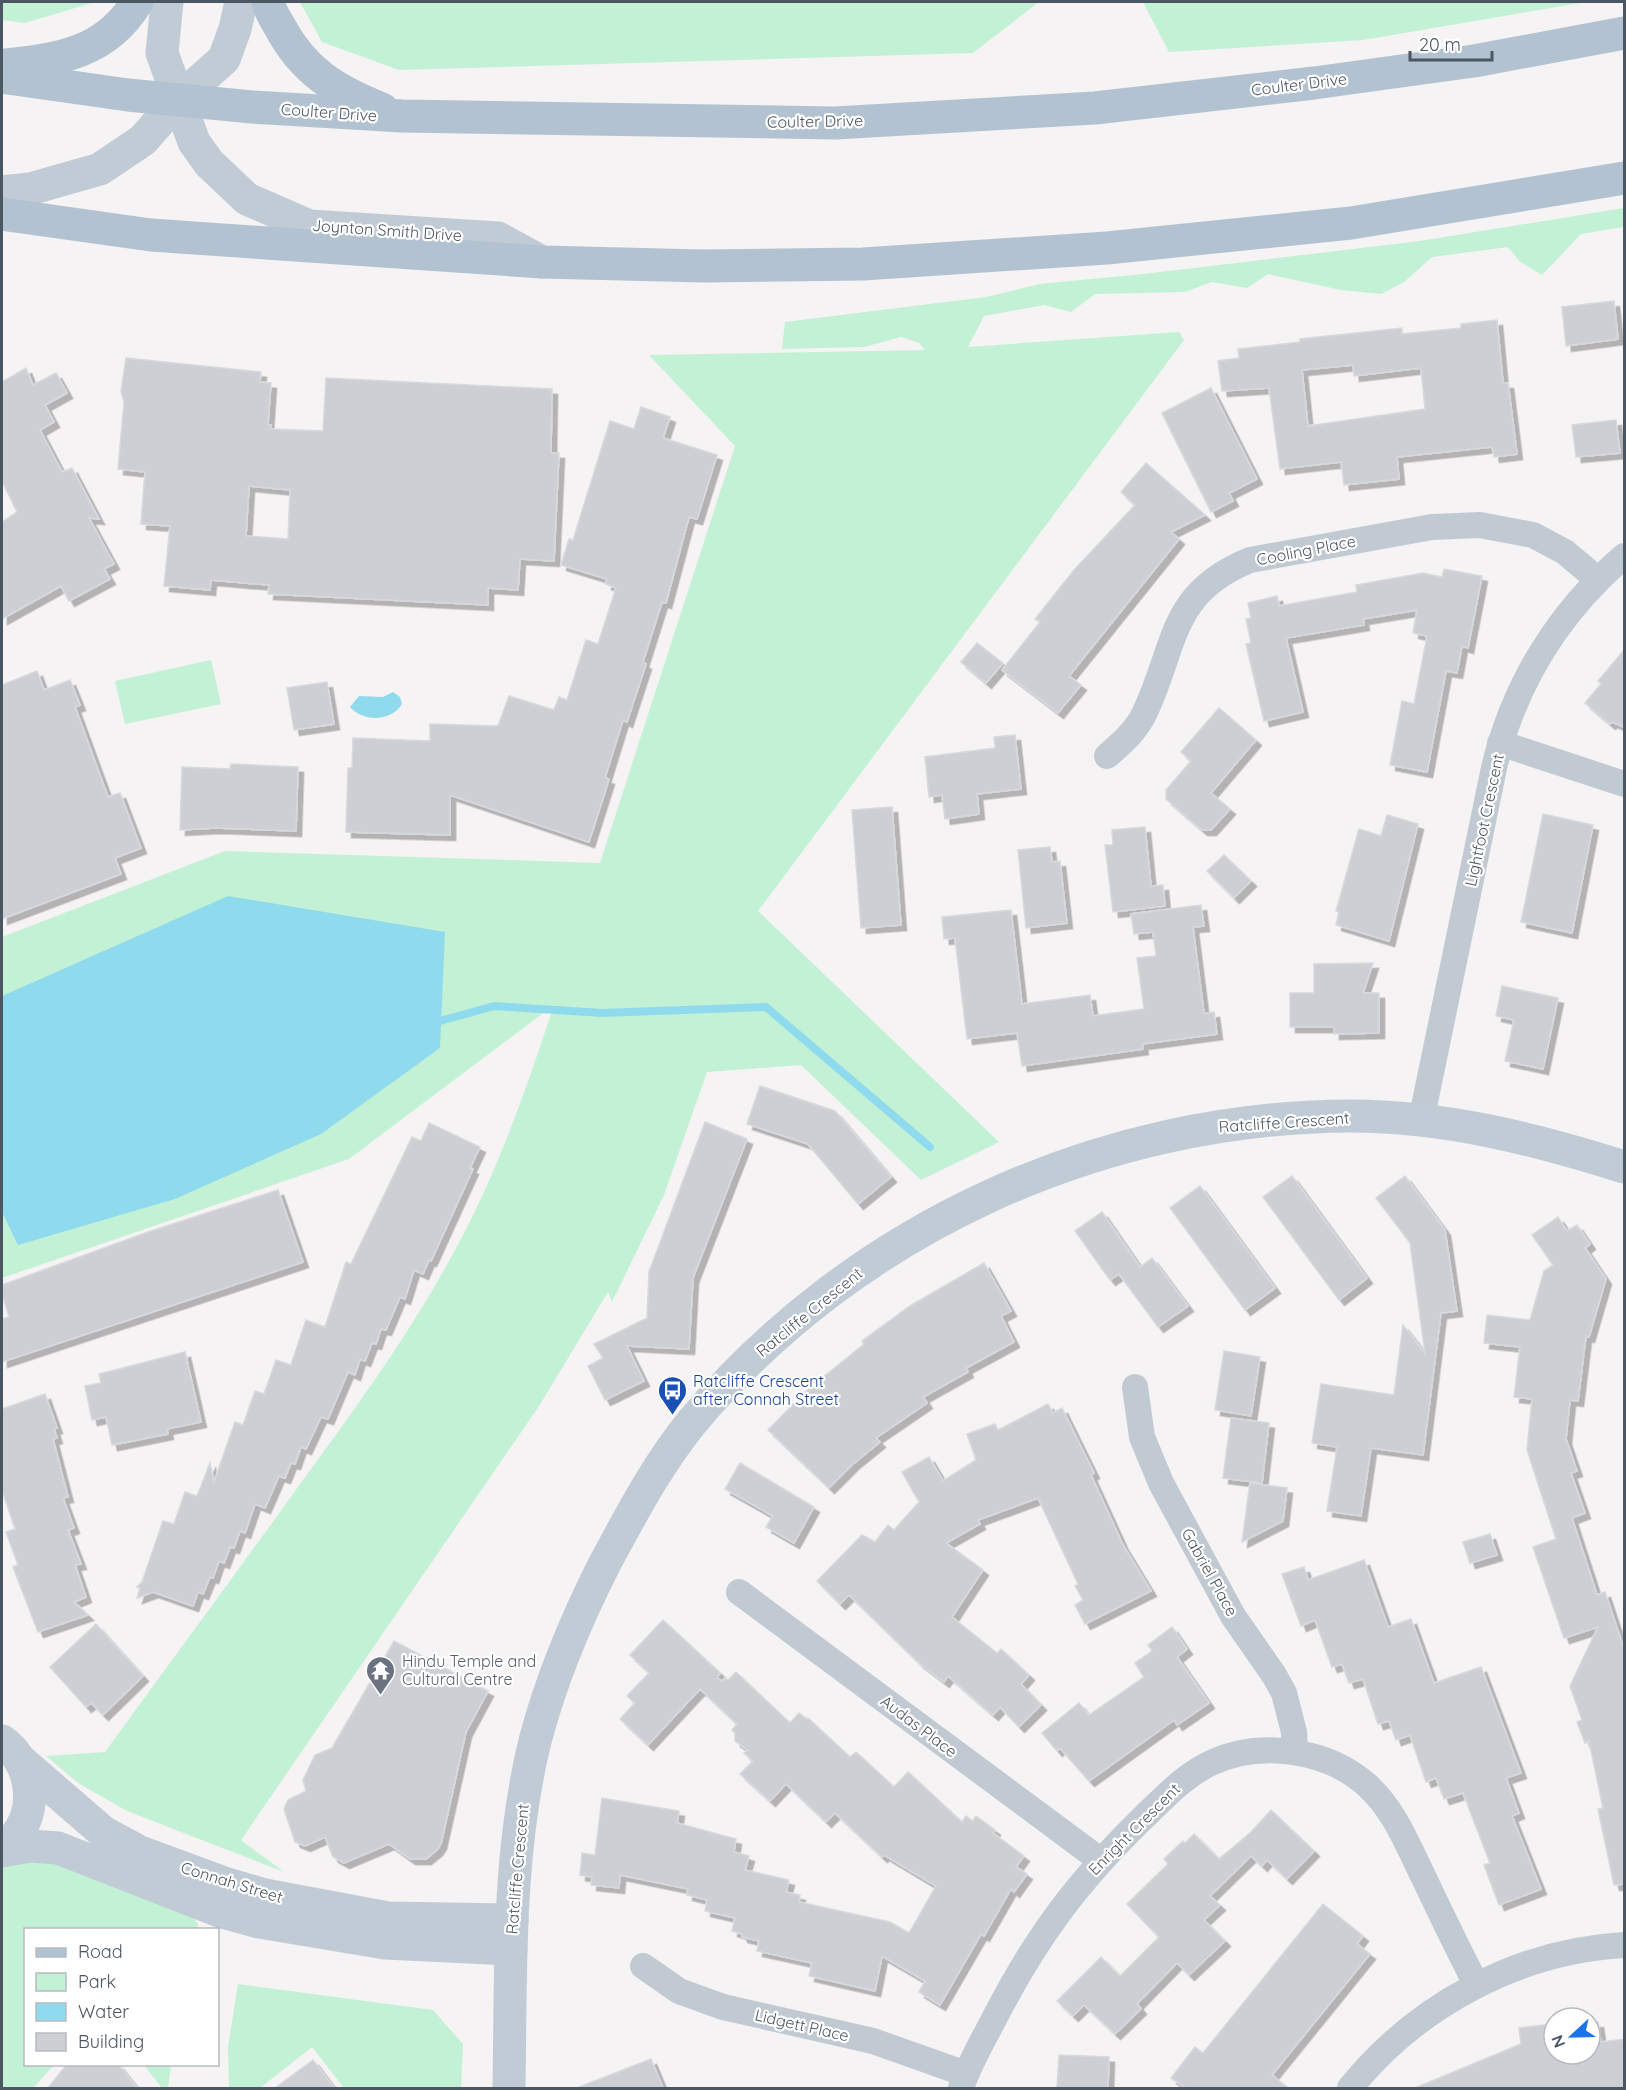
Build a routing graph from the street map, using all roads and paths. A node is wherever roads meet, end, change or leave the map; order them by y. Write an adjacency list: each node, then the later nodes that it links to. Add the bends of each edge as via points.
1 (137, 2): 6 (main road, via 113,30 91,46 59,59)
2 (167, 2): 8 (street, Joynton Smith Drive, via 162,53)
3 (242, 2): 8 (street, via 224,60)
4 (268, 2): 9 (main road, via 287,41 308,68 355,98)
5 (1624, 33): 9 (main road, Coulter Drive, via 1451,64 1095,108 835,123)
6 (2, 66)
7 (2, 77): 8 (main road, Coulter Drive)
8 (179, 99): 9 (main road, Coulter Drive); 11 (street, via 143,140 100,169 30,189); 13 (street, Joynton Smith Drive, via 194,142 209,164 247,199 309,226 498,238)
9 (402, 116)
10 (1624, 178): 13 (main road, via 1351,223 1107,248 851,264)
11 (2, 192)
12 (2, 214): 13 (main road, via 151,235)
13 (542, 262)
14 (1624, 556): 15 (street, Lightfoot Crescent)
15 (1597, 579): 16 (street, Lightfoot Crescent, via 1538,657); 17 (street, Cooling Place, via 1565,552 1533,535 1480,525 1432,527 1250,560 1206,586 1184,610 1145,712 1129,736)
16 (1500, 743): 18 (street); 19 (street, Lightfoot Crescent)
17 (1107, 756)
18 (1624, 783)
19 (1421, 1121): 20 (street, Ratcliffe Crescent, via 1467,1126 1556,1145); 27 (street, Ratcliffe Crescent, via 1354,1116 1278,1119 1195,1130 1063,1164 994,1192 929,1226 865,1267 766,1343 690,1425 657,1473 633,1510 578,1620 535,1740 519,1817)
20 (1624, 1167)
21 (1135, 1387): 24 (street, Gabriel Place, via 1142,1437 1161,1483 1233,1616 1284,1693)
22 (739, 1592): 26 (street, Audas Place)
23 (11, 1751): 25 (street, via 29,1784 29,1809 18,1833); 27 (street, Connah Street, via 103,1832 140,1852 224,1883 265,1895 388,1918)
24 (1295, 1752): 26 (street, Enright Crescent, via 1261,1750 1209,1764 1179,1784); 30 (street, Enright Crescent, via 1316,1757 1352,1775 1368,1786 1393,1815)
25 (2, 1850): 27 (street, Connah Street, via 58,1848 219,1911 259,1922 385,1943)
26 (1100, 1860): 31 (street, Enright Crescent, via 1023,1963)
27 (511, 1934): 32 (street, Ratcliffe Crescent)
28 (1624, 1945): 30 (street, via 1568,1952)
29 (643, 1966): 31 (street, Lidgett Place, via 679,1991 723,2007 873,2041)
30 (1476, 1984): 33 (street, via 1413,2028)
31 (964, 2081)
32 (509, 2088)
33 (1350, 2088)

